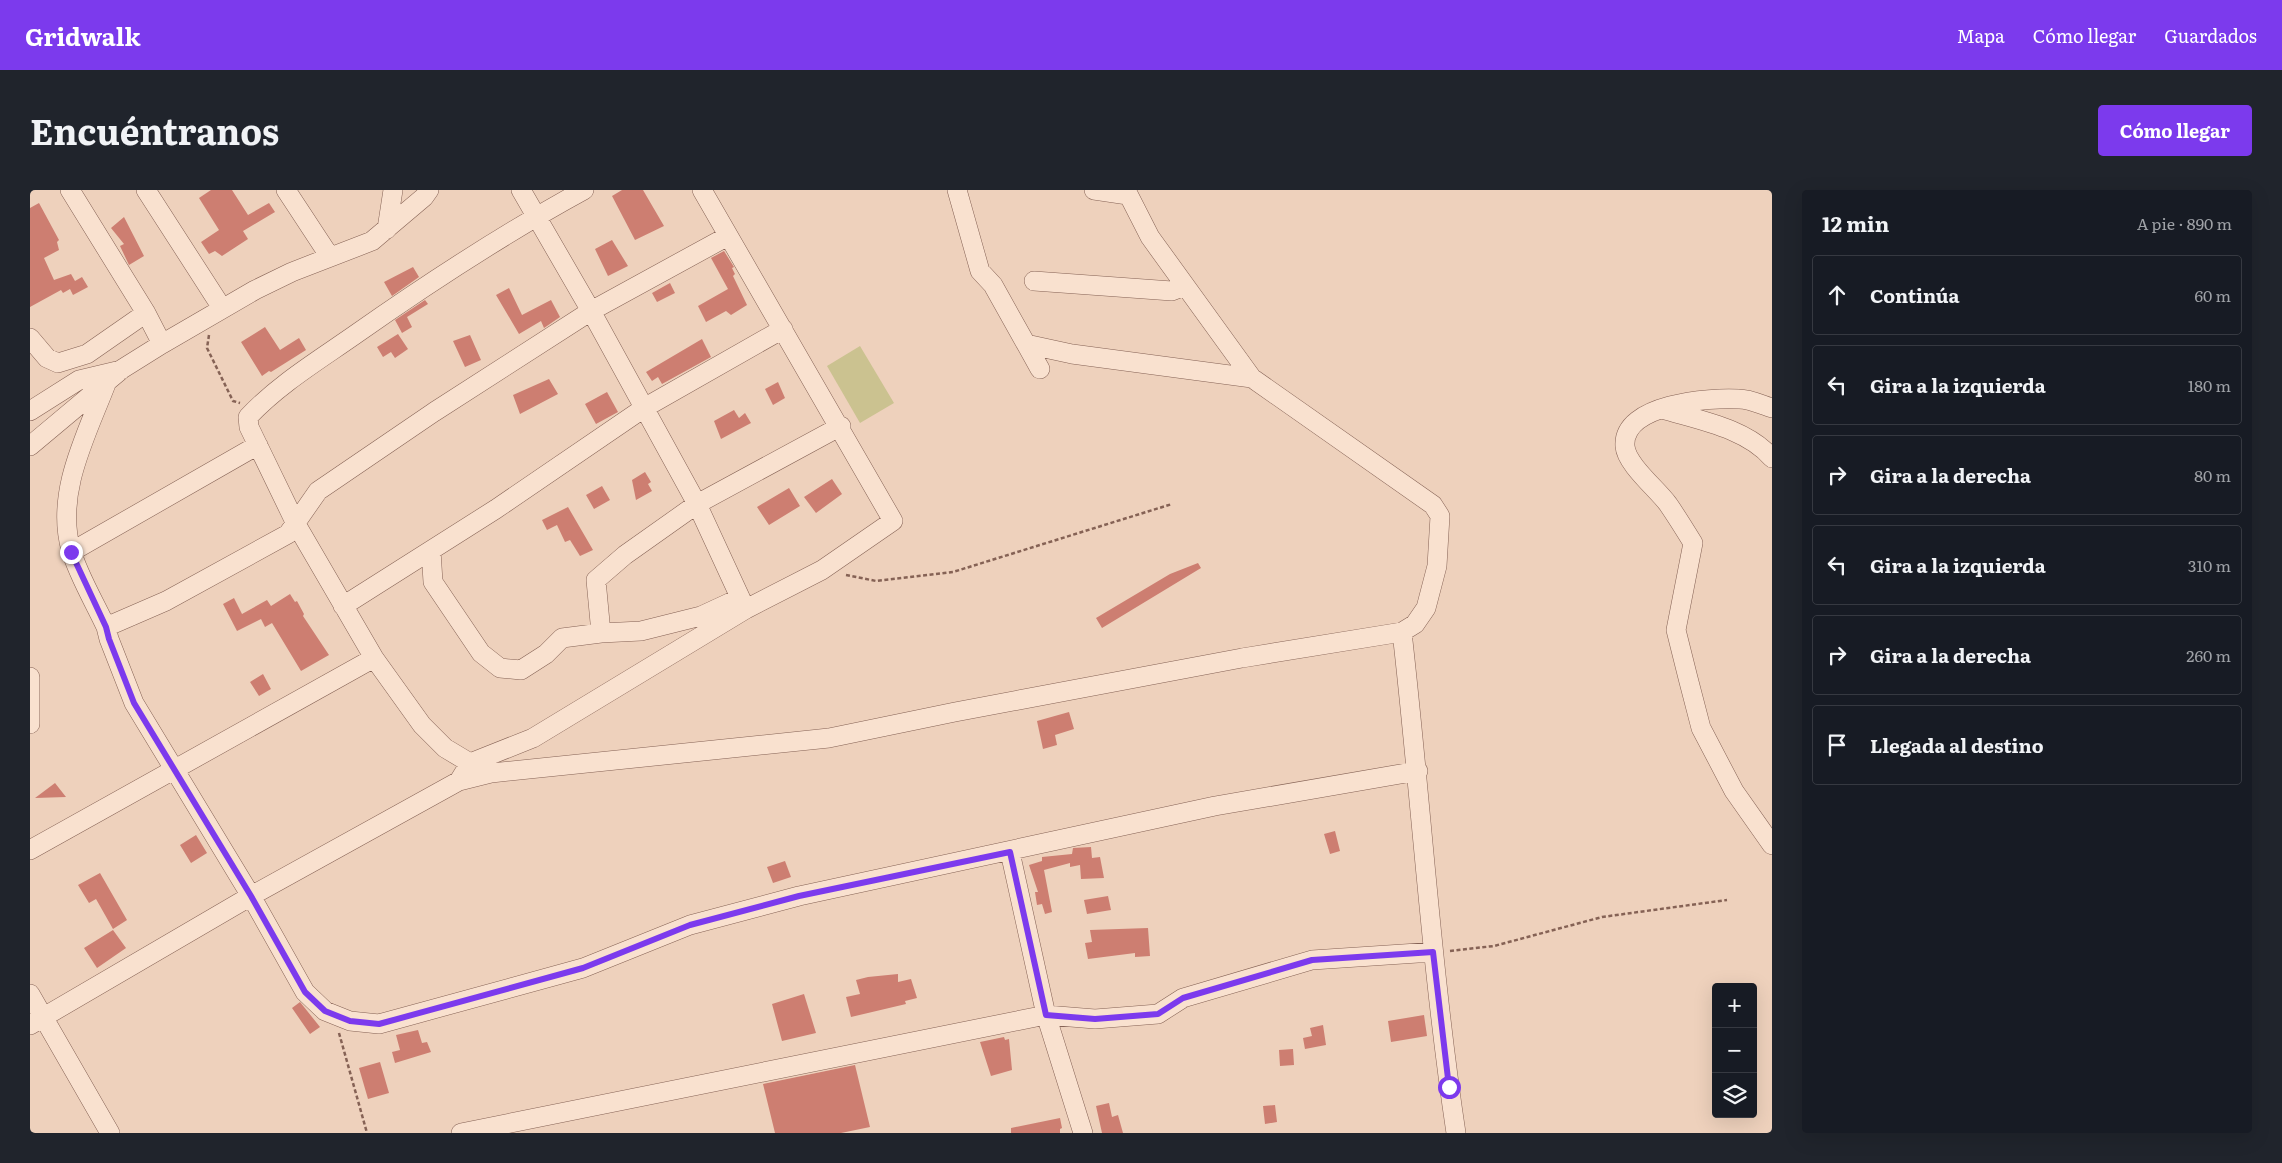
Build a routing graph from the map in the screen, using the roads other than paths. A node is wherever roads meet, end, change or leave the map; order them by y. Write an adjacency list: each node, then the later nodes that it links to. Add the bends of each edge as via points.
1 (70, 190): 19 (street)
2 (146, 190): 20 (street)
3 (286, 190): 15 (street)
4 (393, 190): 13 (street)
5 (429, 190): 13 (street)
6 (520, 190): 12 (street)
7 (584, 190): 12 (street)
8 (702, 190): 14 (street)
9 (957, 190): 24 (street, via 980,270 993,285)
10 (1094, 190): 11 (street)
11 (1127, 193): 17 (street, via 1150,237)
12 (536, 216): 18 (street); 34 (street, via 443,273 278,389 248,418)
13 (387, 229): 15 (street, via 372,240)
14 (728, 236): 18 (street); 21 (street)
15 (330, 256): 20 (street, via 277,279)
16 (1034, 281): 17 (street, via 1172,291)
17 (1185, 286): 27 (street)
18 (591, 311): 29 (street); 38 (street, via 434,412 318,492)
19 (146, 312): 22 (street, via 87,354 58,363 46,358); 23 (street)
20 (216, 312): 23 (street)
21 (783, 329): 29 (street); 33 (street)
22 (30, 338)
23 (162, 344): 25 (street)
24 (1026, 344): 26 (street); 27 (street, via 1072,354)
25 (122, 369): 28 (street); 32 (street, via 79,380)
26 (1040, 369)
27 (1252, 378): 44 (street, via 1433,505 1440,516 1437,566 1426,608 1415,624)
28 (106, 384): 35 (street); 40 (street, via 77,458 68,494 66,524)
29 (644, 408): 37 (street); 39 (street)
30 (1772, 408): 31 (street, via 1741,399 1714,399)
31 (1660, 409): 36 (street, via 1718,426 1756,445); 54 (street, via 1647,414 1630,428 1625,446 1631,461 1668,504 1693,543 1676,630 1701,728 1734,791)
32 (30, 411)
33 (841, 426): 37 (street); 41 (street, via 894,521 822,570)
34 (258, 445): 38 (street); 40 (street)
35 (30, 446)
36 (1772, 458)
37 (696, 504): 41 (street); 45 (street, via 596,580)
38 (296, 524): 42 (street); 43 (street, via 288,534 166,601)
39 (431, 550): 42 (street); 45 (street, via 433,582 481,653 500,668 521,670 546,654 562,638)
40 (71, 552): 43 (street)
41 (743, 603): 45 (street, via 641,631); 50 (street, via 533,738)
42 (343, 606): 46 (street)
43 (106, 627): 51 (street, via 134,703)
44 (1402, 632): 52 (street); 53 (street, via 1242,658 829,738 491,774)
45 (601, 633)
46 (374, 658): 50 (street, via 422,725 444,748); 51 (street)
47 (30, 677): 48 (street)
48 (30, 696): 49 (street)
49 (30, 724)
50 (470, 763): 53 (street)
51 (173, 769): 55 (street); 57 (street)
52 (1418, 771): 56 (street, via 1214,806); 58 (street)
53 (459, 781): 57 (street)
54 (1772, 845)
55 (30, 850)
56 (1010, 852): 57 (street, via 799,896 690,925 583,968 379,1024 350,1021 334,1015 305,992); 60 (street)
57 (251, 896): 61 (street)
58 (1433, 952): 60 (street, via 1312,960 1183,998 1158,1014 1095,1019); 65 (street)
59 (30, 994): 61 (street)
60 (1046, 1015): 63 (street); 64 (street)
61 (34, 1023): 62 (street)
62 (110, 1133)
63 (461, 1133)
64 (1083, 1133)
65 (1456, 1133)

